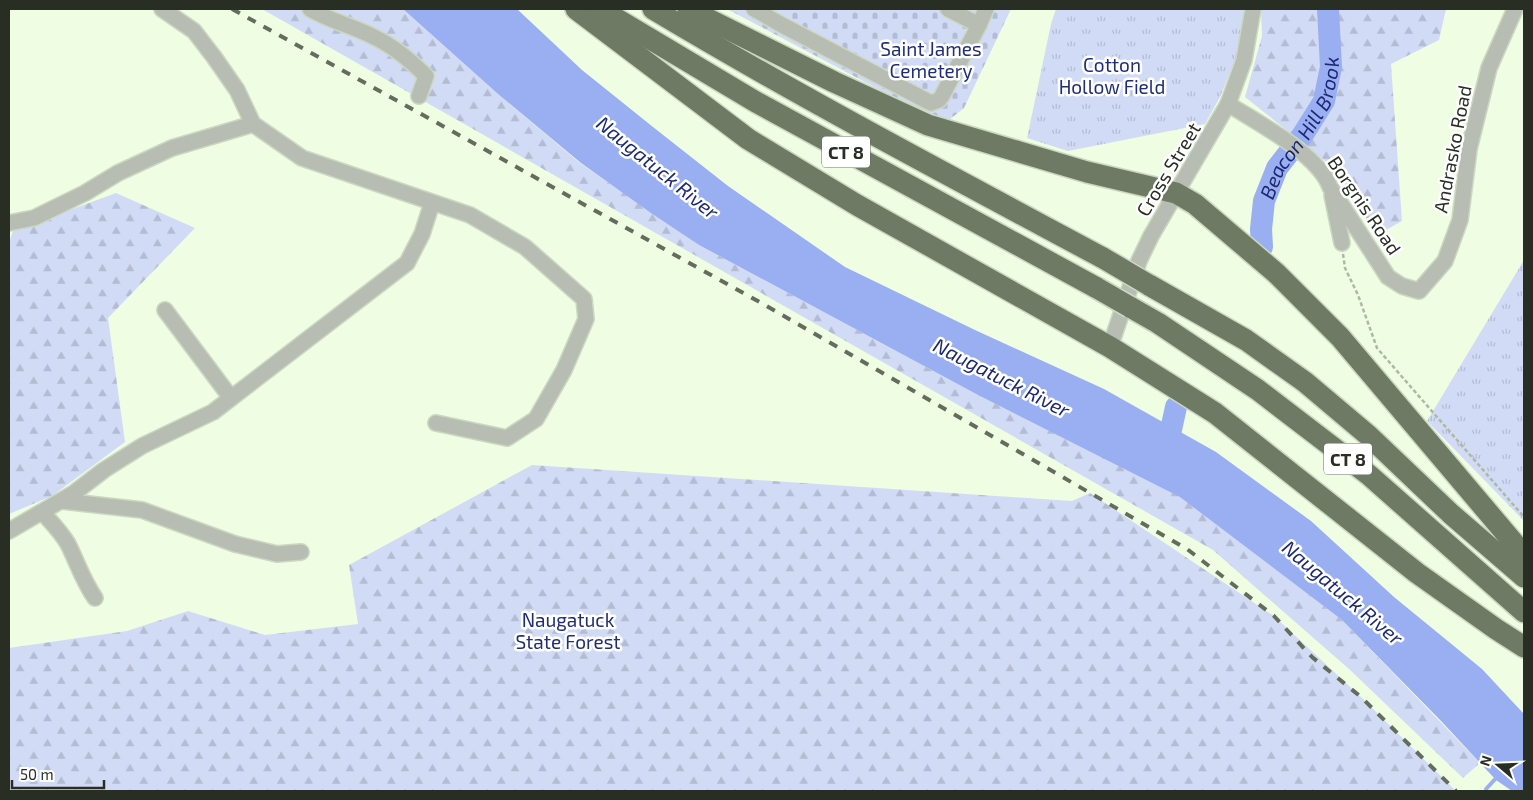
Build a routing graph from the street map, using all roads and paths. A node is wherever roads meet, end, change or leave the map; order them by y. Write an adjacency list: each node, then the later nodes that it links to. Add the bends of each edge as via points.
1 (162, 9): 15 (street, via 194,31 237,90)
2 (310, 9): 13 (street, via 374,37 413,63 426,76)
3 (576, 9): 23 (highway, via 748,139 857,205)
4 (600, 9): 34 (highway, CT 8, bridge, via 756,102 1158,323 1258,390 1369,475)
5 (653, 9): 32 (highway, CT 8, bridge, via 1246,340 1305,382 1369,436 1451,514)
6 (688, 9): 17 (highway, via 928,125 1087,172)
7 (754, 9): 12 (street, via 931,103 942,96)
8 (948, 9): 12 (street)
9 (986, 9): 12 (street)
10 (1253, 9): 14 (street, Cross Street, via 1244,60)
11 (1515, 9): 21 (street, Andrasko Road, via 1489,68 1469,149 1460,220 1445,261)
12 (979, 25)
13 (419, 96)
14 (1228, 104): 16 (street, Borgnis Road, via 1303,154 1327,177); 17 (street, Cross Street)
15 (254, 124): 18 (street, via 302,158); 19 (street, via 172,148 34,218)
16 (1330, 187): 20 (street); 21 (street, Borgnis Road, via 1388,276 1402,286)
17 (1176, 193): 23 (street, Cross Street, via 1139,261); 31 (highway, via 1195,204 1246,246 1340,337)
18 (432, 203): 24 (street, via 422,234 407,263); 25 (street, via 470,216 525,247 584,299 586,319 564,370 536,419 506,438)
19 (9, 223)
20 (1342, 243): 28 (path, via 1345,268 1377,348)
21 (1419, 291)
22 (165, 310): 24 (street)
23 (1110, 348): 35 (highway, via 1215,413 1417,573)
24 (231, 398): 26 (street, via 213,412 142,446)
25 (436, 422)
26 (68, 497): 27 (street); 30 (street, via 142,510 235,544 277,554)
27 (43, 513): 29 (street); 33 (street, via 58,529)
28 (1524, 517)
29 (9, 531)
30 (301, 552)
31 (1524, 555)
32 (1524, 577)
33 (95, 598)
34 (1524, 612)
35 (1524, 647)

